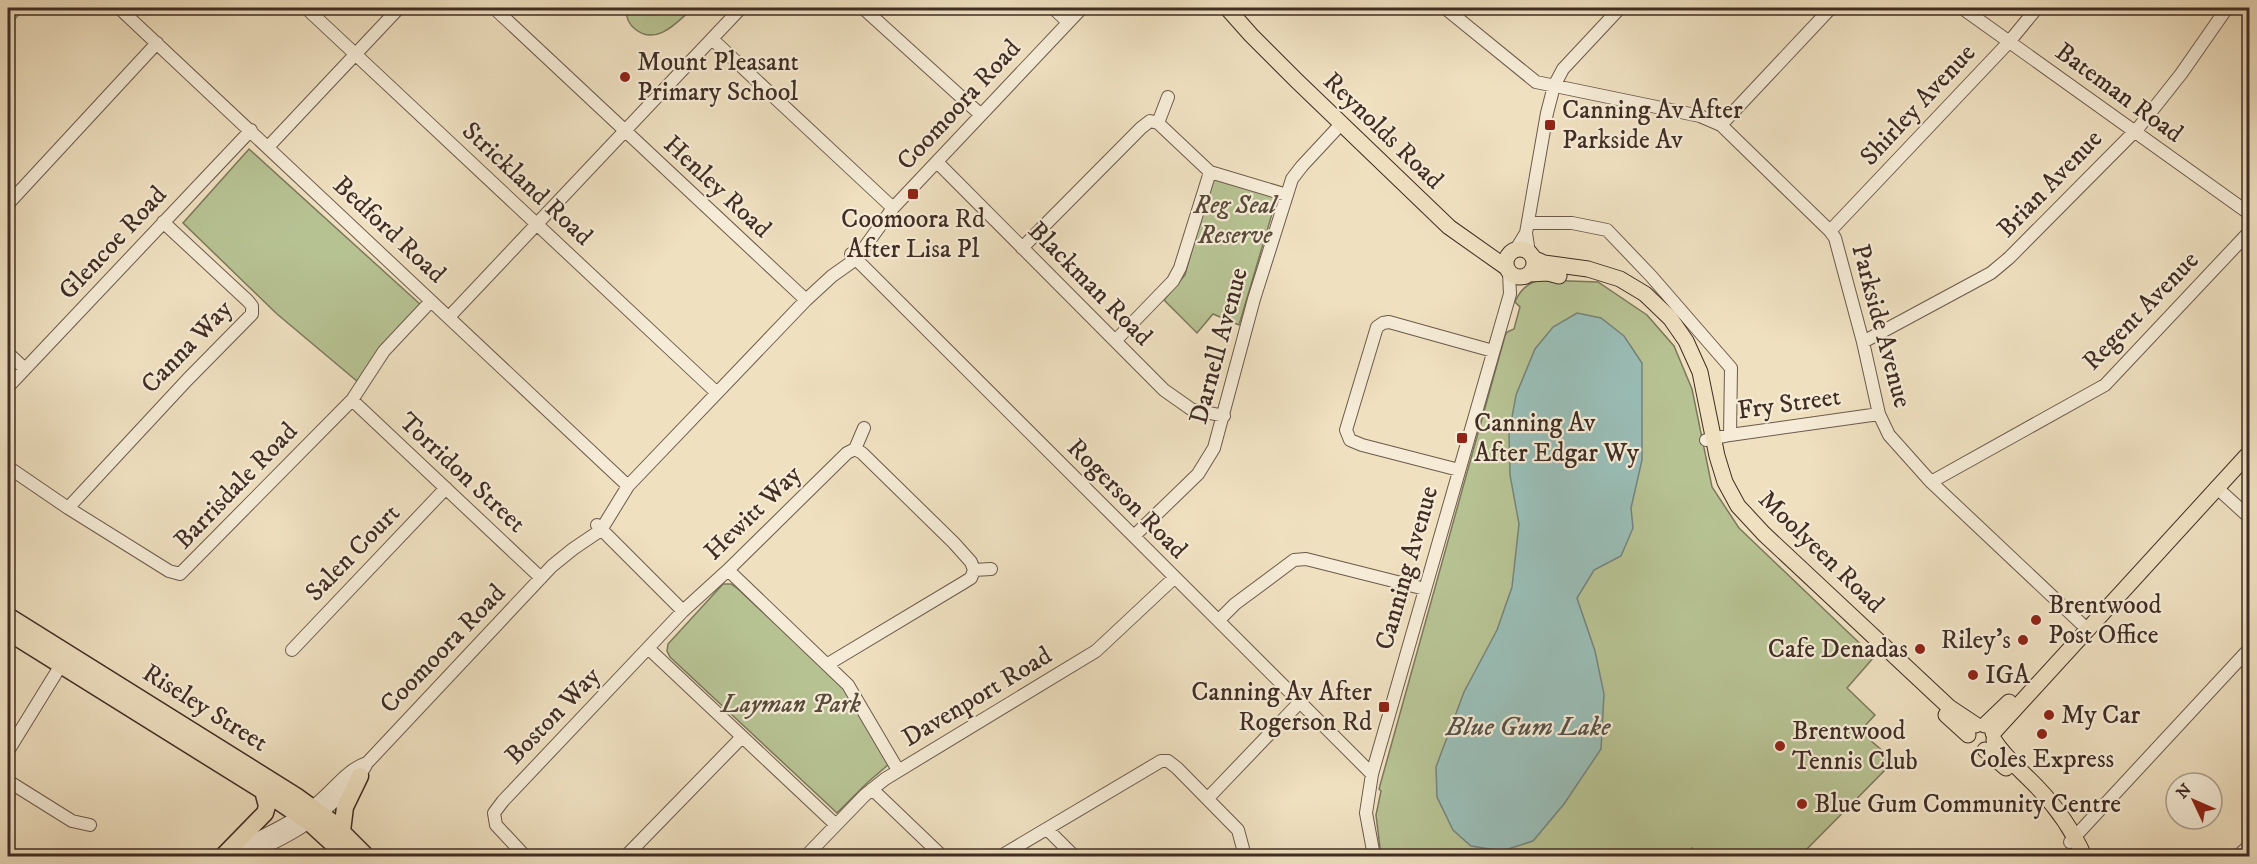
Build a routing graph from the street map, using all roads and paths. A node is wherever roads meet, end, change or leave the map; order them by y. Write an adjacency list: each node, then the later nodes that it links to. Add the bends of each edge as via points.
1 (16, 8): 18 (street)
2 (119, 8): 23 (street, Bedford Road)
3 (306, 8): 24 (street, Strickland Road)
4 (399, 8): 24 (street)
5 (494, 8): 33 (street, Henley Road)
6 (741, 8): 21 (street)
7 (863, 8): 27 (street)
8 (1053, 8): 19 (street)
9 (1082, 8): 19 (street, Coomoora Road)
10 (1218, 8): 20 (main road, Reynolds Road)
11 (1227, 8): 20 (main road, Reynolds Road)
12 (1445, 8): 25 (street, Parkside Avenue, via 1527,76)
13 (1620, 8): 25 (street, Canning Avenue, via 1563,69)
14 (1832, 8): 30 (street)
15 (1962, 8): 22 (street, Bateman Road)
16 (2037, 8): 22 (street, Shirley Avenue)
17 (2227, 8): 32 (street, Brian Avenue, via 2181,74)
18 (8, 17)
19 (1068, 22): 27 (street, Coomoora Road)
20 (1251, 35): 29 (main road, Reynolds Road)
21 (712, 39): 33 (street); 39 (street)
22 (2009, 42): 32 (street, Bateman Road); 44 (street, Shirley Avenue)
23 (157, 43): 31 (street, Bedford Road); 38 (street)
24 (355, 54): 34 (street); 42 (street, Strickland Road)
25 (1554, 86): 30 (street, Parkside Avenue, via 1700,116); 43 (street, Canning Avenue)
26 (1168, 97): 28 (street)
27 (981, 115): 35 (street, Coomoora Road)
28 (1158, 123): 36 (street); 46 (street, via 1150,121 1141,128)
29 (1342, 123): 37 (street, Darnell Avenue, via 1292,179); 48 (main road, Reynolds Road, via 1449,227 1489,253)
30 (1721, 125): 44 (street, Parkside Avenue)
31 (251, 130): 34 (street, Bedford Road); 41 (street, Glencoe Road)
32 (2134, 131): 40 (street, Bateman Road); 53 (street, Brian Avenue, via 1991,273)
33 (625, 132): 42 (street); 49 (street, Henley Road)
34 (268, 147): 50 (street, Bedford Road)
35 (937, 162): 39 (street, Coomoora Road); 46 (street, Blackman Road)
36 (1210, 172): 37 (street); 52 (street, via 1176,274)
37 (1287, 195): 61 (street, Darnell Avenue, via 1239,351)
38 (8, 204)
39 (893, 208): 47 (street, Coomoora Road, via 871,224)
40 (2250, 214)
41 (163, 222): 56 (street, Glencoe Road); 73 (street, Canna Way, via 248,301 252,314)
42 (536, 223): 51 (street); 58 (street, Strickland Road)
43 (1527, 228): 48 (street, Canning Avenue); 63 (street, via 1572,223 1607,230 1731,368)
44 (1830, 231): 53 (street, Parkside Avenue, via 1839,248)
45 (2250, 231): 69 (street, Regent Avenue, via 2105,385)
46 (1022, 248): 52 (street, Blackman Road)
47 (854, 256): 49 (street, Coomoora Road, via 827,271); 76 (street, Rogerson Road)
48 (1520, 263): 54 (street, Canning Avenue); 64 (main road, Moolyeen Road, via 1588,269 1620,279 1664,311 1695,357)
49 (806, 300): 58 (street, Coomoora Road)
50 (431, 301): 51 (street, Bedford Road); 59 (street, Barrisdale Road, via 384,351)
51 (449, 316): 70 (street, Bedford Road)
52 (1116, 340): 61 (street, Blackman Road, via 1182,404)
53 (1863, 342): 60 (street, Parkside Avenue)
54 (1493, 351): 68 (street, Canning Avenue); 68 (street, via 1383,322 1377,327 1346,430 1350,440 1362,445)
55 (8, 353): 56 (street)
56 (25, 369): 57 (street, Glencoe Road)
57 (8, 387)
58 (717, 393): 70 (street, Coomoora Road)
59 (352, 400): 72 (street, Torridon Street); 73 (street, Barrisdale Road, via 180,574)
60 (1878, 414): 63 (street, Fry Street); 69 (street, Parkside Avenue, via 1889,435)
61 (1224, 416): 76 (street, Darnell Avenue, via 1208,461)
62 (864, 428): 65 (street, Hewitt Way)
63 (1730, 435): 64 (street, Fry Street)
64 (1710, 440): 94 (main road, Moolyeen Road, via 1717,480 1743,523)
65 (855, 449): 78 (street, Hewitt Way); 79 (street, via 954,543)
66 (2250, 453): 71 (main road)
67 (8, 467): 73 (street, Barrisdale Road)
68 (1459, 470): 82 (street, Canning Avenue)
69 (1931, 482): 86 (street, Parkside Avenue)
70 (628, 486): 75 (street, Coomoora Road)
71 (2217, 487): 74 (street); 86 (main road)
72 (446, 488): 81 (street, Torridon Street); 90 (street, Salen Court)
73 (68, 508)
74 (2250, 518)
75 (598, 527): 81 (street, Coomoora Road); 83 (street)
76 (1134, 536): 80 (street, Rogerson Road)
77 (992, 568): 79 (street)
78 (728, 570): 83 (street, Hewitt Way); 91 (street)
79 (974, 570): 91 (street, via 963,584)
80 (1174, 578): 85 (street, Rogerson Road); 98 (street, Davenport Road, via 1096,651)
81 (541, 579): 97 (street, Coomoora Road)
82 (1425, 590): 85 (street, via 1306,559 1294,560); 99 (street, Canning Avenue)
83 (683, 611): 89 (street, Boston Way)
84 (8, 616): 104 (highway, Riseley Street, via 224,750)
85 (1219, 620): 93 (street, Rogerson Road)
86 (2085, 626): 94 (main road)
87 (8, 632): 92 (highway, Riseley Street)
88 (2250, 648): 109 (street)
89 (649, 649): 95 (street); 115 (street, Boston Way, via 494,813 496,825)
90 (292, 650)
91 (828, 664): 98 (street, via 848,685)
92 (61, 665): 96 (street); 102 (highway, Riseley Street)
93 (1299, 703): 99 (street, Rogerson Road); 103 (street)
94 (1983, 735): 109 (main road, Moolyeen Road)
95 (742, 736): 106 (street); 116 (street)
96 (8, 751)
97 (363, 769): 104 (street, Coomoora Road); 108 (highway, via 345,807)
98 (898, 770): 101 (street, Davenport Road)
99 (1372, 774): 122 (street, Canning Avenue, via 1366,813)
100 (8, 780): 105 (street, via 72,821)
101 (872, 789): 106 (street, Davenport Road); 118 (street)
102 (263, 791): 104 (highway, Riseley Street); 111 (highway, via 265,813)
103 (1208, 798): 107 (street, via 1177,768 1161,761); 121 (street, via 1238,830)
104 (311, 815): 108 (highway, Riseley Street); 111 (street); 112 (street); 113 (highway, Riseley Street)
105 (90, 825)
106 (836, 825): 117 (street, Davenport Road)
107 (1047, 829): 119 (street); 120 (street)
108 (342, 831): 114 (highway, Riseley Street)
109 (2074, 845): 123 (main road, Moolyeen Road)
110 (2250, 845): 124 (street)
111 (222, 856)
112 (246, 856)
113 (346, 856)
114 (366, 856)
115 (525, 856)
116 (626, 856)
117 (806, 856)
118 (942, 856)
119 (1001, 856)
120 (1074, 856)
121 (1245, 856)
122 (1374, 856)
123 (2084, 856)
124 (2238, 856)

